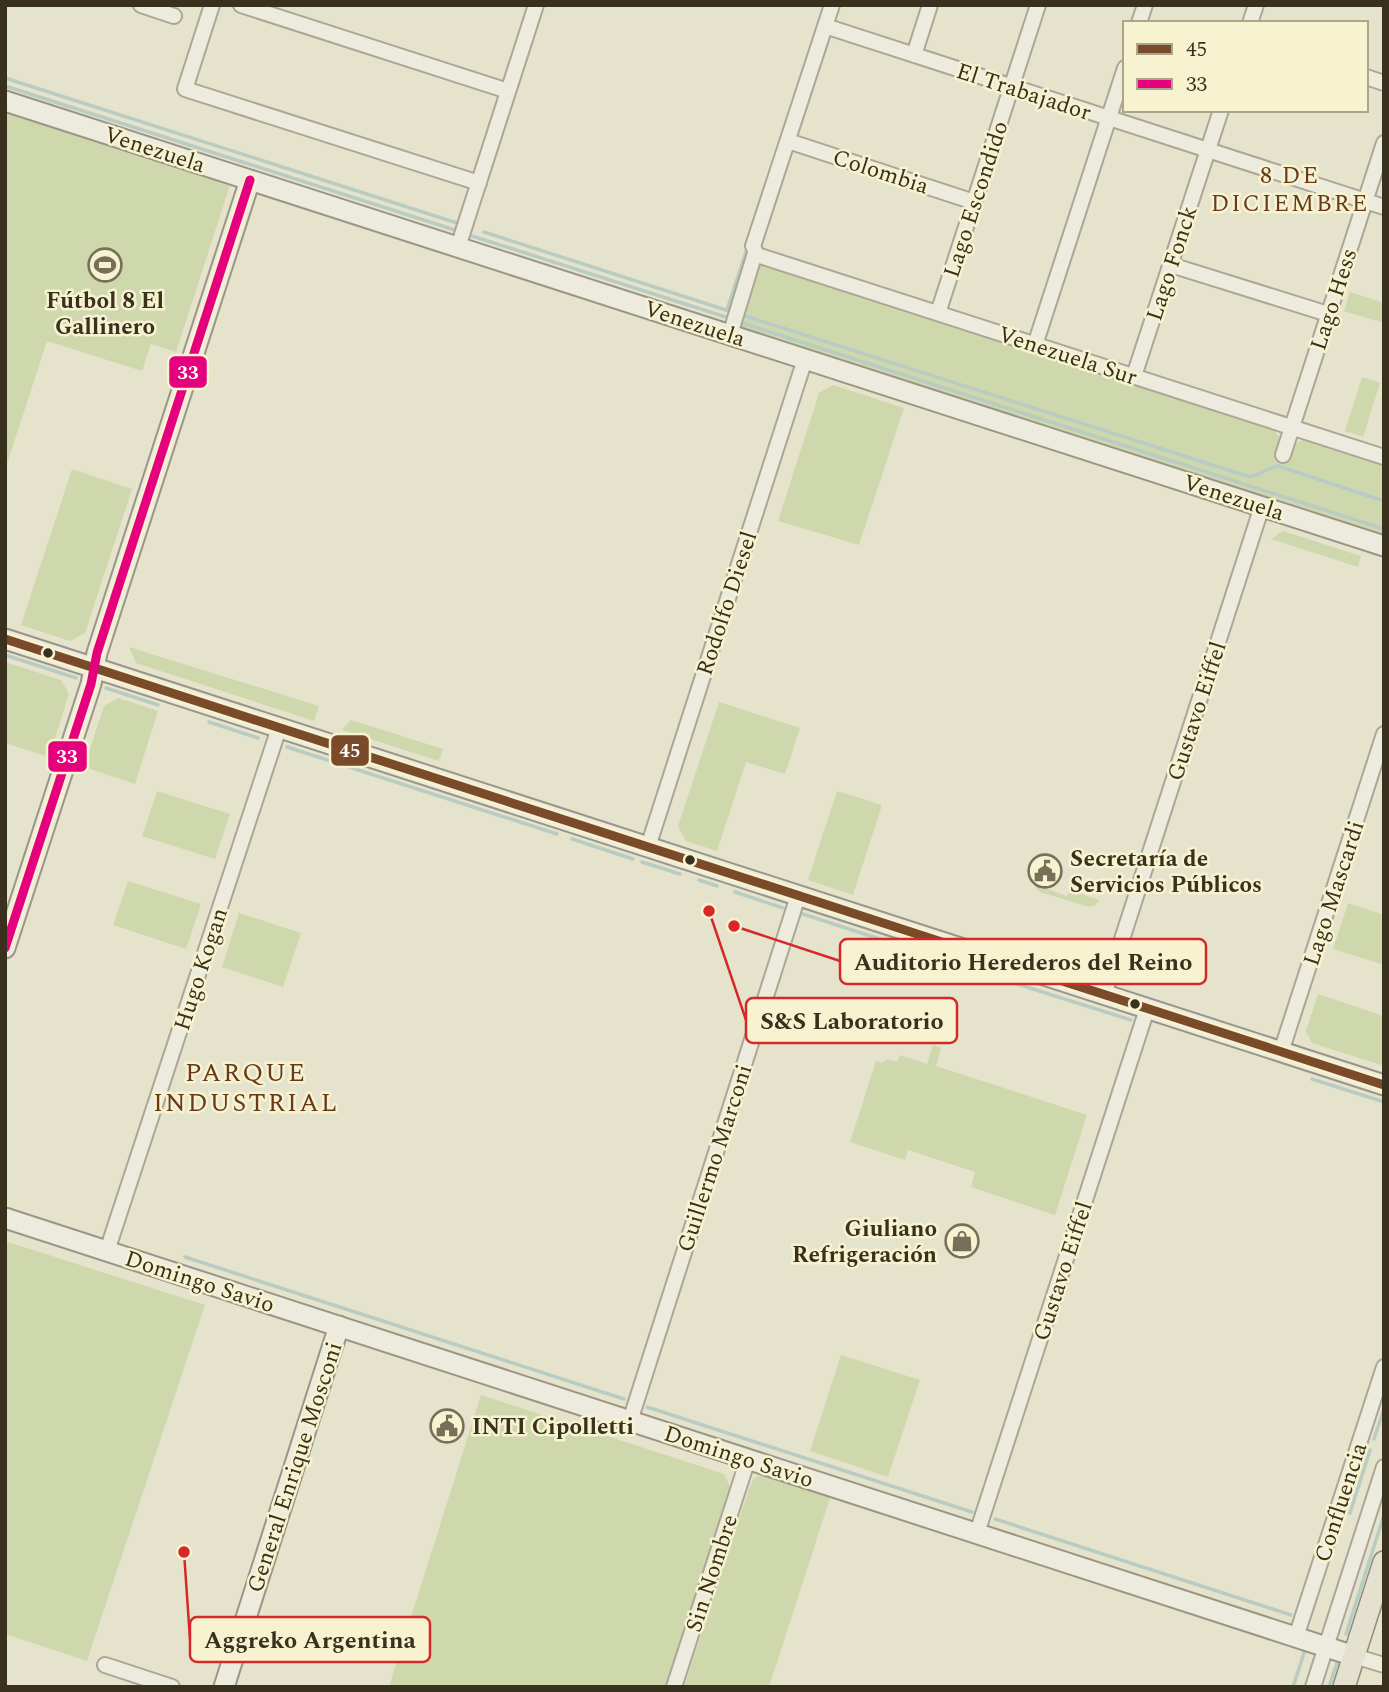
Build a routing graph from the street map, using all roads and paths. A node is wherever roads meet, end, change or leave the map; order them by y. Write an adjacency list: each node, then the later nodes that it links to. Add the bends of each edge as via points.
1 (141, 5): 8 (street)
2 (212, 5): 21 (street, via 185,89)
3 (241, 5): 13 (street)
4 (536, 5): 13 (street)
5 (832, 5): 9 (street)
6 (930, 5): 10 (street)
7 (1038, 5): 12 (street, Lago Escondido)
8 (174, 16)
9 (825, 26): 10 (street, El Trabajador); 17 (street)
10 (914, 55): 12 (street, El Trabajador)
11 (1123, 74): 16 (street)
12 (1012, 87): 16 (street, El Trabajador); 23 (street, Lago Escondido)
13 (508, 91): 21 (street)
14 (5, 101): 20 (street, Venezuela)
15 (1220, 112): 19 (street, Lago Fonck)
16 (1109, 118): 19 (street, El Trabajador); 31 (street)
17 (788, 141): 23 (street, Colombia); 26 (street)
18 (1384, 144): 22 (street, Lago Hess)
19 (1208, 150): 22 (street, El Trabajador); 27 (street, Lago Fonck)
20 (250, 180): 25 (street, Venezuela); 40 (street)
21 (479, 183): 25 (street)
22 (1365, 201): 24 (street, El Trabajador); 29 (street, Lago Hess)
23 (974, 202): 28 (street, Lago Escondido)
24 (1384, 207)
25 (458, 247): 30 (street, Venezuela)
26 (755, 252): 28 (street, Venezuela Sur); 30 (street)
27 (1171, 265): 29 (street); 33 (street, Lago Fonck)
28 (938, 313): 31 (street, Venezuela Sur)
29 (1328, 314): 34 (street, Lago Hess)
30 (730, 335): 32 (street, Venezuela)
31 (1035, 345): 33 (street, Venezuela Sur)
32 (805, 359): 37 (street, Venezuela); 43 (street, Rodolfo Diesel)
33 (1134, 376): 34 (street, Venezuela Sur)
34 (1292, 427): 35 (street, Lago Hess); 36 (street, Venezuela Sur)
35 (1283, 455)
36 (1384, 457)
37 (1262, 506): 38 (street, Venezuela); 46 (street, Gustavo Eiffel)
38 (1384, 545)
39 (5, 639): 40 (street)
40 (94, 668): 41 (street); 45 (street)
41 (279, 727): 43 (street); 51 (street, Hugo Kogan)
42 (1384, 734): 48 (street, Lago Mascardi)
43 (648, 847): 44 (street)
44 (798, 896): 46 (street); 54 (street, Guillermo Marconi)
45 (5, 948)
46 (1104, 995): 47 (street)
47 (1147, 1009): 48 (street); 57 (street, Gustavo Eiffel)
48 (1281, 1052): 49 (street)
49 (1384, 1086)
50 (5, 1218): 51 (street, Domingo Savio)
51 (107, 1251): 52 (street, Domingo Savio)
52 (339, 1326): 54 (street, Domingo Savio); 65 (street, General Enrique Mosconi)
53 (1384, 1367): 59 (street, Confluencia)
54 (630, 1420): 55 (street, Domingo Savio)
55 (748, 1459): 57 (street, Domingo Savio); 66 (street, Sin Nombre)
56 (1384, 1467): 60 (street)
57 (977, 1533): 59 (street, Domingo Savio)
58 (1384, 1562): 61 (main road)
59 (1296, 1637): 60 (street, Domingo Savio)
60 (1326, 1647): 61 (street, Domingo Savio); 67 (street)
61 (1354, 1656): 63 (street); 68 (main road)
62 (105, 1665): 64 (street)
63 (1384, 1665)
64 (172, 1687)
65 (224, 1687)
66 (674, 1687)
67 (1313, 1687)
68 (1343, 1687)

